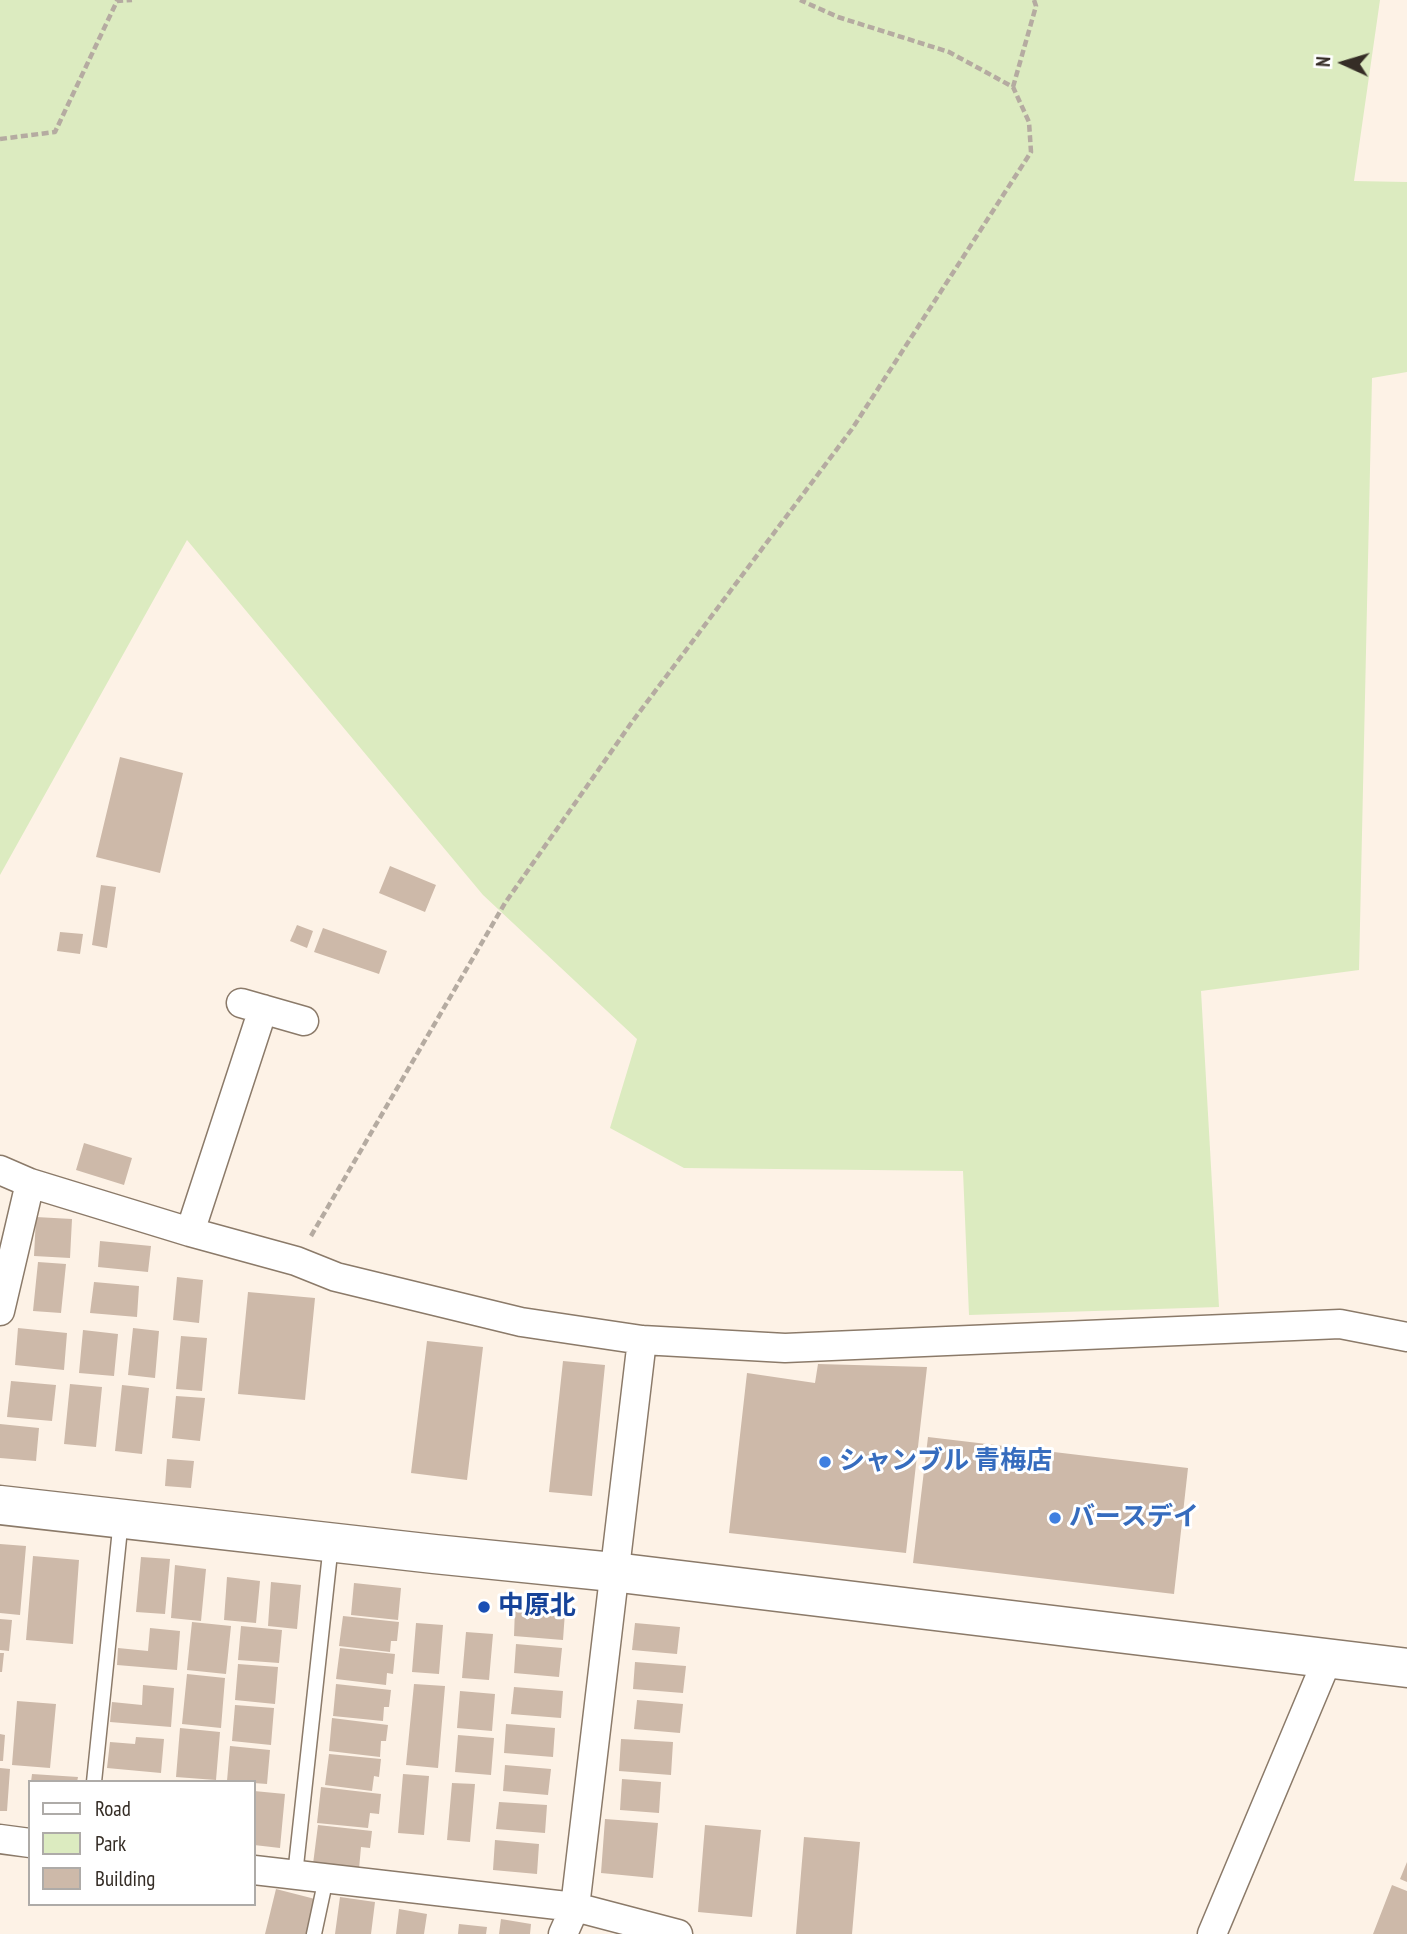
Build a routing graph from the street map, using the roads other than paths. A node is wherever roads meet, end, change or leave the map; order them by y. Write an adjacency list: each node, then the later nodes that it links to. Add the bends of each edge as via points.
1 (304, 1021): 4 (street, via 252,1006)
2 (0, 1170): 3 (street)
3 (30, 1183): 4 (street); 5 (street)
4 (190, 1232): 7 (street, via 296,1261 336,1277 521,1322)
5 (0, 1311)
6 (1407, 1337): 7 (street, via 1340,1324 785,1348)
7 (642, 1340): 11 (street)
8 (0, 1505): 9 (street)
9 (121, 1519): 10 (street); 14 (lane)
10 (331, 1542): 11 (street); 18 (lane)
11 (613, 1572): 12 (street); 20 (street)
12 (1328, 1658): 13 (street); 24 (street)
13 (1407, 1668)
14 (94, 1780)
15 (0, 1839): 16 (street)
16 (28, 1843)
17 (256, 1870): 18 (street)
18 (295, 1875): 19 (street)
19 (326, 1878): 20 (street); 21 (lane)
20 (575, 1907): 22 (street); 23 (street)
21 (314, 1934)
22 (563, 1934)
23 (678, 1934)
24 (1212, 1934)

